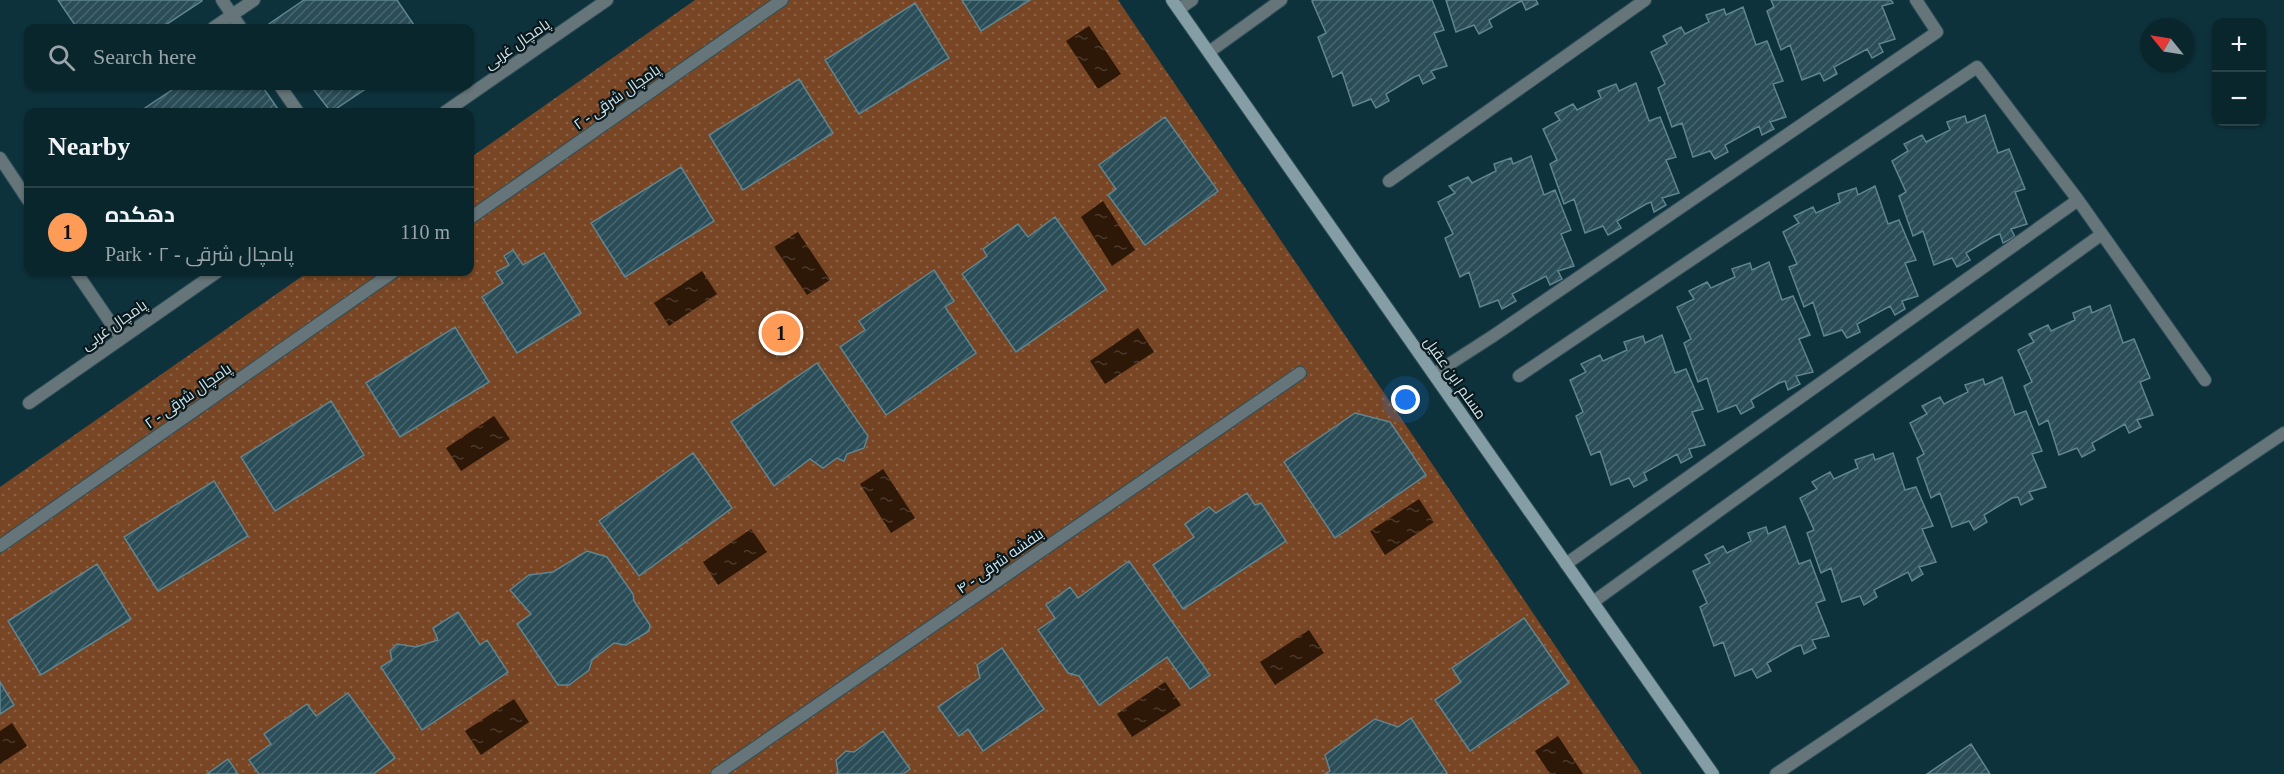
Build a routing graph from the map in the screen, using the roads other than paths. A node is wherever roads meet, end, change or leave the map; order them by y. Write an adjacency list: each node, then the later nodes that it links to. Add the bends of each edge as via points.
1 (222, 0): 10 (street)
2 (254, 0): 10 (street)
3 (607, 0): 16 (street, پامچال غربی)
4 (782, 0): 21 (street, پامچال شرقی - ۲)
5 (1192, 0): 9 (street)
6 (1281, 0): 13 (street)
7 (1645, 0): 18 (street)
8 (1916, 0): 28 (street, via 1937,32)
9 (1176, 5): 13 (street, مسلم ابن عقیل)
10 (232, 15): 11 (street); 12 (street)
11 (219, 24)
12 (238, 24)
13 (1209, 52): 28 (street, مسلم ابن عقیل)
14 (283, 90): 15 (street)
15 (295, 108)
16 (451, 108)
17 (0, 158): 19 (street)
18 (1389, 181)
19 (24, 194)
20 (2078, 200): 22 (street); 29 (street, via 1977,67); 34 (street)
21 (474, 215)
22 (2102, 234): 30 (street); 35 (street)
23 (79, 276): 26 (street)
24 (211, 276): 26 (street, پامچال غربی)
25 (387, 276): 33 (street, پامچال شرقی - ۲)
26 (121, 338): 31 (street, پامچال غربی)
27 (1300, 373): 36 (street, بنفشه شرقی - ۴)
28 (1434, 374): 34 (street, مسلم ابن عقیل)
29 (1519, 376)
30 (2205, 380)
31 (29, 403)
32 (2284, 433): 38 (street)
33 (0, 546)
34 (1566, 564): 35 (street, مسلم ابن عقیل)
35 (1593, 602): 37 (street, مسلم ابن عقیل)
36 (717, 774)
37 (1713, 774)
38 (1776, 774)

